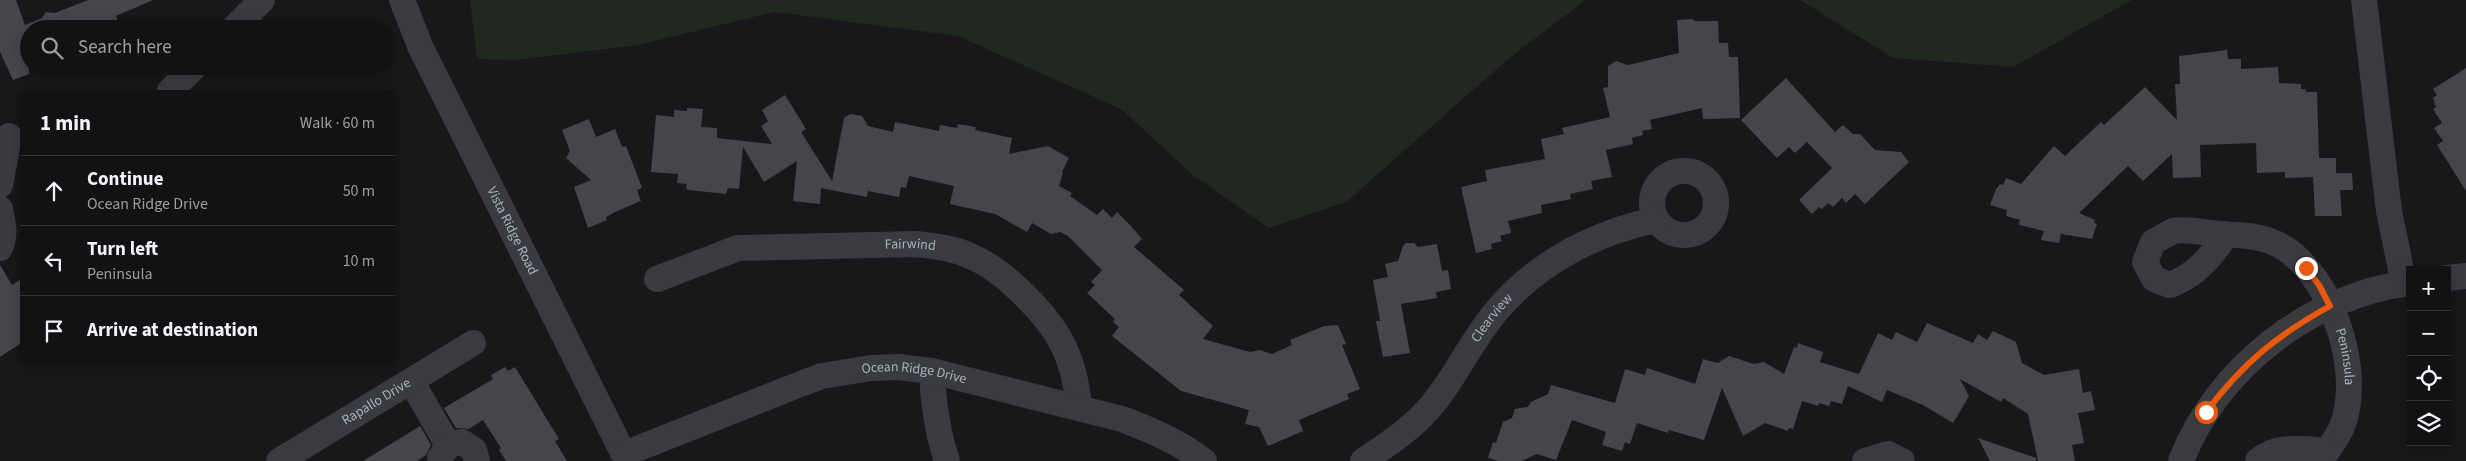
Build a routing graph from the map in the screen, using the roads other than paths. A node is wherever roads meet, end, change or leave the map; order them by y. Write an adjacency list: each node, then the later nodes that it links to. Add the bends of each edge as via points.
1 (262, 0): 4 (street)
2 (402, 0): 25 (street, Vista Ridge Road, via 420,46)
3 (2364, 0): 16 (street, via 2389,211)
4 (242, 20)
5 (186, 75): 6 (street)
6 (171, 90)
7 (10, 136): 8 (street)
8 (0, 185)
9 (0, 209): 12 (street, via 4,226)
10 (1656, 220): 26 (street, Clearview, via 1628,226 1586,243 1546,266 1522,285 1471,343 1443,390 1424,414)
11 (2226, 234): 18 (street, Peninsula, via 2252,235 2282,247 2306,268)
12 (0, 248)
13 (2466, 276): 14 (street)
14 (2451, 278)
15 (657, 279): 22 (street, Fairwind, via 738,248 939,246 968,255 995,270 1043,313 1061,338 1073,366)
16 (2406, 279)
17 (2406, 283): 18 (street, via 2371,291)
18 (2330, 306): 24 (street, Peninsula, via 2345,348 2349,376 2347,407 2341,429); 33 (street, via 2293,326 2245,365 2206,412)
19 (473, 343): 21 (street, Rapallo Drive)
20 (932, 371): 22 (street, Ocean Ridge Drive); 25 (street, Ocean Ridge Drive, via 871,368 822,376); 29 (street, via 933,403)
21 (410, 381): 23 (street); 27 (street, Rapallo Drive)
22 (1079, 408): 30 (street, Ocean Ridge Drive, via 1150,430)
23 (444, 453): 28 (street, via 455,442 469,444)
24 (2324, 456): 34 (street, Peninsula, via 2286,449 2268,452)
25 (626, 457)
26 (1377, 457)
27 (280, 461)
28 (477, 461)
29 (947, 461)
30 (1204, 461)
31 (1865, 461): 32 (street, via 1888,454)
32 (1902, 461)
33 (2181, 461)
34 (2258, 461)

